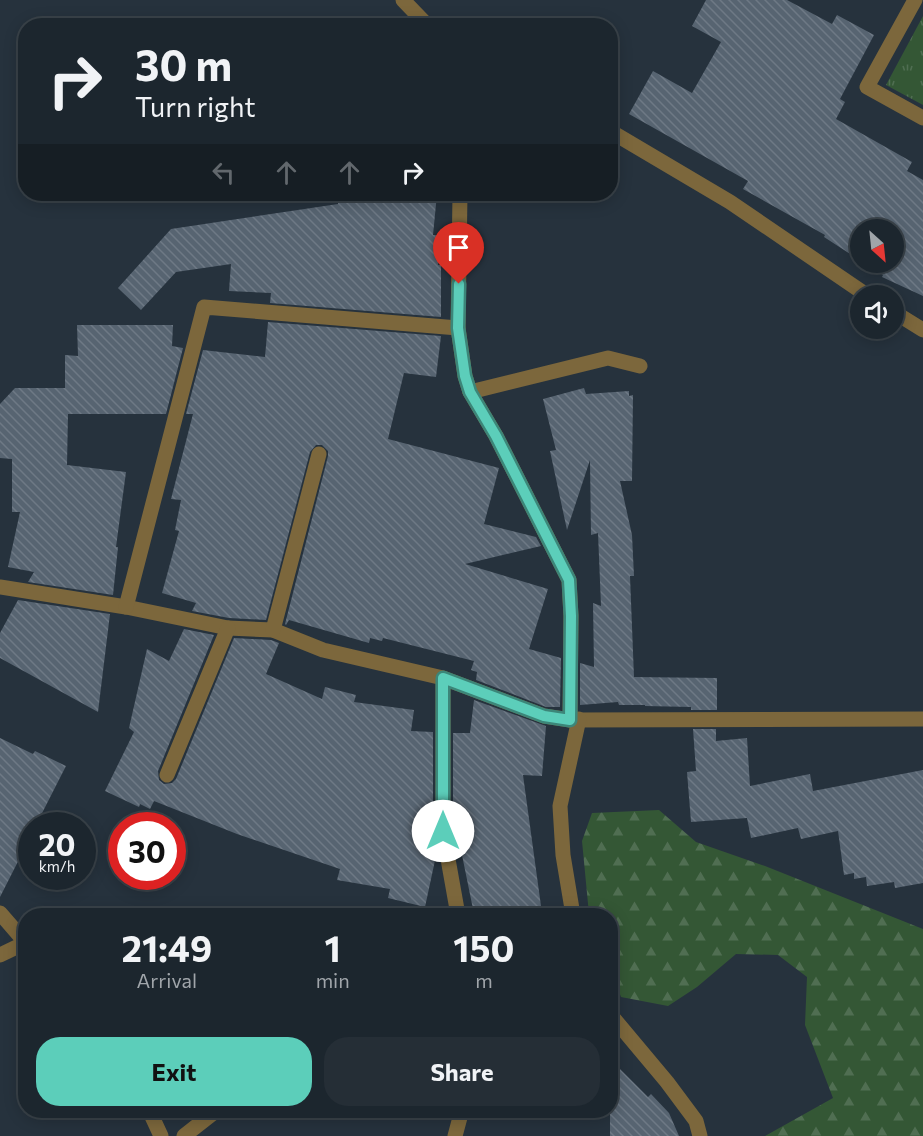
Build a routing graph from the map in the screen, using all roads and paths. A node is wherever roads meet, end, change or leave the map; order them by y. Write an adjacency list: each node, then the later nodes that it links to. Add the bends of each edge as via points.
1 (403, 0): 3 (street)
2 (915, 0): 4 (street, via 867,87)
3 (420, 18)
4 (923, 118)
5 (618, 136): 7 (street, via 730,202)
6 (460, 201): 9 (street)
7 (852, 285)
8 (904, 318): 10 (street)
9 (458, 328): 12 (street); 15 (street, via 204,307)
10 (923, 330)
11 (640, 366): 12 (street, via 608,358)
12 (470, 392): 19 (street, via 569,580)
13 (319, 454): 17 (street)
14 (0, 587): 15 (street)
15 (126, 607): 16 (street)
16 (228, 628): 17 (street); 21 (street)
17 (273, 630): 18 (street, via 323,650)
18 (443, 678): 19 (street, via 544,716); 22 (street, via 443,831)
19 (574, 719): 20 (street); 23 (street, via 560,806 562,855)
20 (923, 719)
21 (166, 776)
22 (457, 908)
23 (572, 908)
24 (0, 913): 25 (street)
25 (18, 935)
26 (18, 947): 27 (street)
27 (0, 956)
28 (618, 1024): 35 (street, via 696,1120)
29 (153, 1118): 32 (street)
30 (207, 1118): 33 (street)
31 (460, 1118): 34 (street)
32 (161, 1136)
33 (184, 1136)
34 (455, 1136)
35 (700, 1136)

